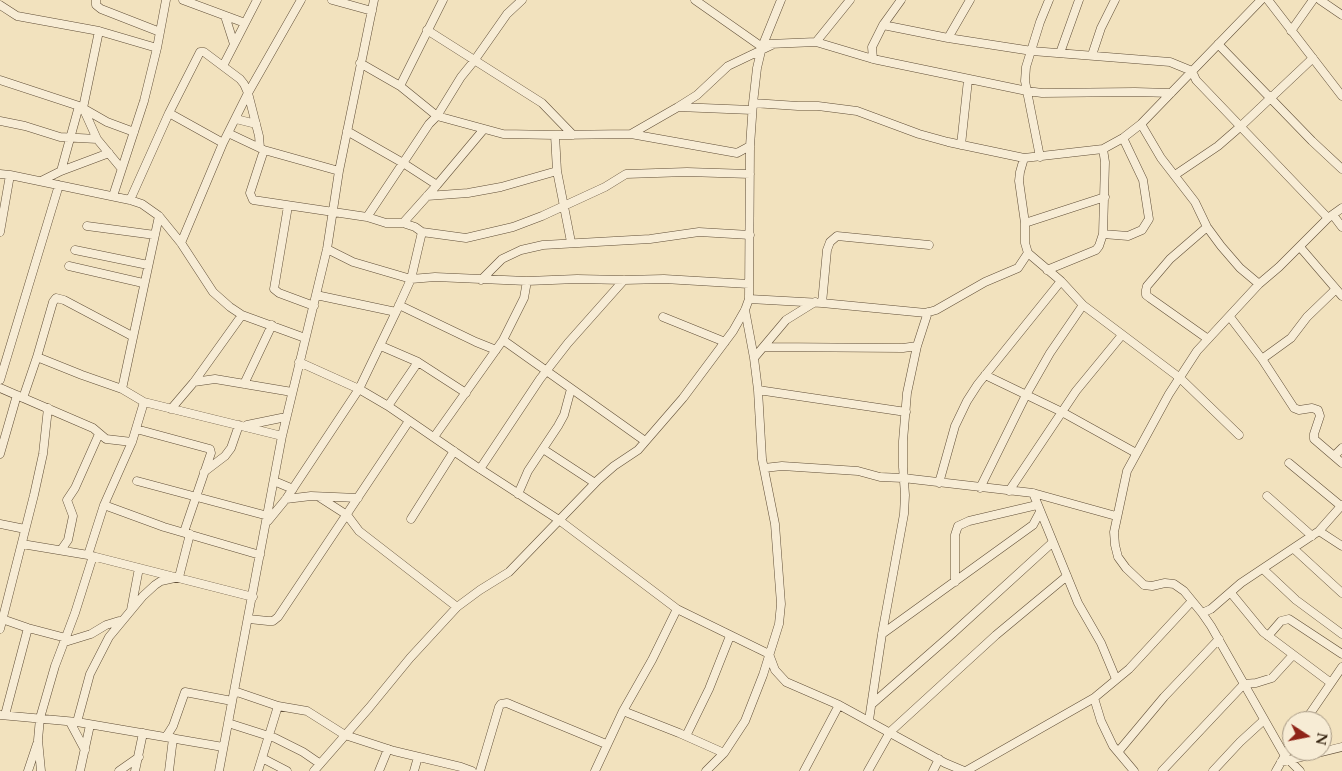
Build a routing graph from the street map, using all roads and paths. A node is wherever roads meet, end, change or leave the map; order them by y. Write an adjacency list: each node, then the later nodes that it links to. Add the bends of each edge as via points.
1 (96, 0): 32 (street, via 101,9)
2 (166, 0): 32 (street)
3 (183, 0): 25 (street)
4 (257, 0): 27 (street)
5 (301, 0): 55 (street)
6 (332, 0): 23 (street)
7 (374, 0): 23 (street)
8 (443, 0): 29 (street)
9 (522, 0): 47 (street, via 507,14)
10 (695, 0): 38 (street)
11 (781, 0): 38 (street)
12 (850, 0): 35 (street)
13 (901, 0): 28 (street)
14 (970, 0): 34 (street)
15 (1050, 0): 41 (street)
16 (1079, 0): 42 (street)
17 (1115, 0): 43 (street)
18 (1261, 0): 37 (street)
19 (1268, 0): 31 (street)
20 (1313, 0): 31 (street)
21 (1320, 0): 24 (street)
22 (0, 5): 30 (street, via 23,18)
23 (372, 10): 48 (street)
24 (1342, 15)
25 (225, 16): 26 (street); 36 (street)
26 (234, 19): 27 (street); 33 (street)
27 (245, 23): 33 (street)
28 (884, 25): 34 (street); 39 (street)
29 (427, 30): 47 (street); 53 (street)
30 (99, 31): 40 (street); 61 (street)
31 (1291, 31): 45 (street)
32 (160, 32): 40 (street)
33 (240, 32): 36 (street)
34 (948, 38): 41 (street)
35 (816, 42): 38 (street); 44 (street)
36 (234, 44): 49 (street)
37 (1218, 44): 50 (street); 59 (street)
38 (765, 46): 57 (street, via 728,66); 60 (street, via 757,68)
39 (872, 47): 44 (street); 46 (street)
40 (157, 48): 73 (street)
41 (1032, 50): 42 (street); 54 (street, via 1026,67)
42 (1060, 53): 43 (street)
43 (1092, 55): 50 (street, via 1170,62)
44 (860, 56): 46 (street)
45 (1313, 58): 58 (street); 59 (street)
46 (873, 59): 52 (street)
47 (474, 61): 65 (street); 77 (street, via 542,103)
48 (360, 63): 53 (street); 72 (street)
49 (223, 66): 55 (street, via 240,79); 64 (street, via 200,52)
50 (1192, 71): 56 (street); 70 (street, via 1196,80)
51 (0, 80): 61 (street)
52 (968, 80): 54 (street); 82 (street)
53 (400, 86): 65 (street)
54 (1027, 91): 56 (street); 89 (street)
55 (248, 93): 66 (street); 68 (street)
56 (1171, 93): 69 (street)
57 (697, 95): 62 (street); 63 (street)
58 (1342, 96)
59 (1269, 99): 70 (street); 93 (street)
60 (752, 106): 63 (street); 82 (street, via 818,106 857,111); 83 (street)
61 (81, 107): 73 (street); 78 (street); 80 (street)
62 (678, 107): 63 (street); 75 (street)
63 (709, 107)
64 (169, 114): 81 (street); 107 (street)
65 (437, 116): 71 (street); 91 (street)
66 (236, 119): 68 (street); 74 (street)
67 (0, 121): 78 (street)
68 (256, 124): 84 (street)
69 (1141, 124): 79 (street); 100 (street)
70 (1241, 126): 100 (street); 114 (street)
71 (484, 129): 76 (street, via 503,134); 103 (street)
72 (347, 131): 91 (street); 94 (street)
73 (134, 132): 92 (street)
74 (228, 134): 81 (street); 84 (street)
75 (631, 134): 77 (street); 87 (street)
76 (555, 135): 77 (street); 95 (street)
77 (573, 135)
78 (69, 138): 80 (street); 96 (street)
79 (1123, 138): 85 (street); 124 (street, via 1143,180 1149,218 1142,230 1128,236)
80 (97, 139): 86 (street)
81 (223, 143): 128 (street)
82 (960, 145): 90 (street)
83 (750, 146): 87 (street); 88 (street)
84 (262, 149): 94 (street); 109 (street, via 251,197)
85 (1103, 149): 89 (street); 106 (street)
86 (108, 153): 92 (street); 96 (street)
87 (737, 154): 88 (street)
88 (750, 155): 98 (street)
89 (1040, 157): 90 (street)
90 (1024, 158): 117 (street, via 1020,181)
91 (404, 163): 103 (street); 115 (street)
92 (122, 168): 104 (street)
93 (1342, 169)
94 (339, 171): 111 (street)
95 (558, 171): 105 (street, via 501,187); 108 (street)
96 (61, 172): 101 (street)
97 (0, 174): 99 (street)
98 (750, 174): 108 (street, via 626,174); 126 (street)
99 (10, 175): 101 (street); 122 (street)
100 (1175, 175): 120 (street, via 1195,202)
101 (41, 181): 102 (street)
102 (59, 185): 104 (street); 178 (street)
103 (437, 185): 105 (street)
104 (113, 196): 107 (street)
105 (427, 196): 112 (street)
106 (1104, 197): 117 (street); 124 (street)
107 (130, 200): 113 (street)
108 (564, 205): 123 (street, via 513,227 472,236 449,237); 127 (street)
109 (288, 206): 111 (street); 151 (street, via 274,289)
110 (1342, 208): 114 (street)
111 (332, 213): 115 (street); 132 (street)
112 (412, 213): 116 (street); 119 (street)
113 (159, 216): 125 (street); 128 (street)
114 (1330, 216): 121 (street); 130 (street)
115 (367, 217): 116 (street)
116 (402, 223): 119 (street)
117 (1025, 223): 133 (street)
118 (87, 226): 125 (street)
119 (415, 227): 123 (street)
120 (1207, 227): 144 (street, via 1233,261); 162 (street, via 1170,260 1147,286 1146,295)
121 (1342, 227)
122 (0, 232)
123 (422, 232): 137 (street)
124 (1103, 234): 136 (street, via 1096,250)
125 (155, 235): 134 (street)
126 (750, 235): 127 (street, via 699,232 650,239); 143 (street)
127 (571, 242): 138 (street, via 520,250 502,259)
128 (181, 243): 155 (street, via 213,292)
129 (928, 246): 149 (street, via 837,236 827,250)
130 (1300, 246): 144 (street); 145 (street)
131 (75, 250): 134 (street)
132 (327, 250): 137 (street, via 353,262); 146 (street)
133 (1028, 253): 136 (street); 154 (street, via 1018,268)
134 (148, 265): 142 (street)
135 (69, 266): 142 (street)
136 (1047, 270): 141 (street)
137 (412, 279): 138 (street); 152 (street)
138 (482, 280): 140 (street)
139 (624, 280): 140 (street); 143 (street); 175 (street)
140 (528, 281): 163 (street, via 524,298)
141 (1061, 281): 150 (street); 176 (street)
142 (143, 283): 160 (street)
143 (749, 284): 148 (street)
144 (1259, 284): 157 (street)
145 (1336, 289): 147 (street); 171 (street, via 1307,317 1292,338)
146 (316, 295): 151 (street); 152 (street)
147 (1342, 296)
148 (749, 299): 149 (street); 153 (street)
149 (818, 303): 154 (street); 167 (street, via 786,320)
150 (1083, 305): 159 (street); 189 (street)
151 (314, 306): 161 (street)
152 (398, 309): 165 (street); 168 (street)
153 (746, 310): 164 (street); 170 (street)
154 (928, 312): 166 (street)
155 (242, 315): 158 (street); 174 (street)
156 (663, 317): 164 (street)
157 (1230, 317): 162 (street); 171 (street)
158 (272, 325): 161 (street); 181 (street)
159 (1122, 335): 177 (street); 196 (street)
160 (132, 336): 169 (street, via 56,298); 185 (street)
161 (305, 338): 172 (street)
162 (1208, 339): 177 (street)
163 (503, 340): 168 (street); 175 (street)
164 (724, 342): 205 (street, via 683,398)
165 (381, 346): 173 (street); 183 (street)
166 (917, 346): 167 (street); 195 (street)
167 (764, 347): 170 (street)
168 (496, 350): 188 (street)
169 (37, 357): 185 (street); 190 (street)
170 (754, 358): 186 (street)
171 (1262, 359): 212 (street, via 1294,408 1318,410 1320,416 1314,439)
172 (299, 362): 183 (street); 187 (street)
173 (418, 362): 188 (street); 192 (street)
174 (202, 369): 179 (street); 180 (street)
175 (545, 372): 184 (street); 216 (street)
176 (985, 375): 189 (street); 223 (street, via 955,426)
177 (1180, 378): 202 (street); 211 (street)
178 (0, 380)
179 (215, 380): 180 (street); 181 (street)
180 (194, 382): 194 (street)
181 (244, 384): 187 (street)
182 (0, 388): 190 (street)
183 (360, 388): 192 (street); 224 (street)
184 (571, 388): 205 (street); 208 (street, via 564,415)
185 (122, 389): 191 (street)
186 (758, 390): 195 (street); 215 (street)
187 (292, 392): 197 (street)
188 (466, 393): 204 (street)
189 (1026, 395): 196 (street); 225 (street)
190 (20, 396): 193 (street); 210 (street)
191 (144, 402): 194 (street); 200 (street)
192 (388, 406): 198 (street)
193 (48, 408): 201 (street, via 93,428); 246 (street, via 43,454)
194 (171, 409): 199 (street)
195 (906, 412): 219 (street)
196 (1062, 412): 211 (street); 218 (street)
197 (286, 417): 199 (street); 203 (street)
198 (409, 421): 204 (street); 233 (street)
199 (242, 425): 203 (street); 217 (street, via 225,456)
200 (136, 429): 206 (street); 217 (street, via 210,449)
201 (99, 434): 206 (street); 253 (street, via 67,500 73,516 68,540)
202 (1239, 435)
203 (282, 436): 221 (street)
204 (434, 437): 209 (street)
205 (645, 441): 222 (street)
206 (132, 442): 236 (street)
207 (1342, 448): 212 (street)
208 (543, 449): 222 (street); 229 (street)
209 (454, 451): 216 (street); 240 (street)
210 (0, 454)
211 (1136, 454): 239 (street, via 1127,471)
212 (1334, 456): 214 (street)
213 (1289, 463): 235 (street)
214 (1342, 463)
215 (764, 468): 219 (street, via 782,466 858,471 880,477); 280 (street, via 775,524 781,604 779,624)
216 (480, 469): 229 (street)
217 (204, 472): 232 (street)
218 (1022, 475): 226 (street); 227 (street)
219 (904, 478): 223 (street); 274 (street, via 904,514)
220 (137, 481): 232 (street)
221 (274, 481): 224 (street); 241 (street)
222 (595, 483): 242 (street)
223 (939, 483): 225 (street)
224 (294, 487): 230 (street); 234 (street)
225 (980, 488): 226 (street)
226 (1009, 491): 227 (street)
227 (1022, 493): 228 (street)
228 (1033, 493): 237 (street); 239 (street)
229 (518, 494): 242 (street)
230 (315, 496): 233 (street); 234 (street); 238 (street)
231 (1266, 496): 248 (street)
232 (196, 497): 241 (street); 247 (street)
233 (358, 498): 238 (street)
234 (286, 499): 241 (street)
235 (1341, 505): 248 (street)
236 (104, 506): 247 (street); 255 (street)
237 (1038, 508): 244 (street); 245 (street); 260 (street, via 958,526 954,535)
238 (346, 515): 265 (street, via 359,531); 270 (street, via 278,617 268,622)
239 (1116, 516): 264 (street, via 1115,545 1126,568 1144,585 1174,584)
240 (411, 519)
241 (267, 520): 254 (street)
242 (559, 520): 265 (street, via 509,572); 266 (street)
243 (0, 524): 246 (street)
244 (1033, 525): 245 (street); 260 (street)
245 (1046, 526): 249 (street)
246 (25, 529): 250 (street)
247 (187, 533): 254 (street); 259 (street)
248 (1315, 534): 251 (street); 252 (street)
249 (1053, 542): 258 (street); 290 (street)
250 (22, 544): 253 (street); 269 (street)
251 (1342, 546)
252 (1294, 549): 257 (street); 262 (street)
253 (61, 550): 255 (street)
254 (260, 555): 263 (street)
255 (91, 556): 256 (street); 279 (street)
256 (139, 568): 259 (street); 267 (street)
257 (1263, 569): 261 (street); 275 (street, via 1296,600)
258 (1067, 576): 284 (street); 302 (street, via 996,635)
259 (179, 577): 263 (street); 267 (street, via 155,585)
260 (955, 582): 274 (street)
261 (1231, 593): 268 (street); 277 (street)
262 (1342, 593)
263 (253, 597): 270 (street)
264 (1192, 601): 268 (street); 284 (street)
265 (457, 608): 304 (street)
266 (677, 609): 276 (street); 293 (street)
267 (131, 611): 271 (street)
268 (1202, 613): 278 (street)
269 (2, 619): 272 (street); 273 (street)
270 (249, 619): 287 (street)
271 (121, 621): 279 (street, via 91,634); 299 (street, via 99,654)
272 (28, 628): 279 (street); 295 (street)
273 (0, 629)
274 (882, 634): 290 (street)
275 (1342, 634)
276 (730, 636): 280 (street); 305 (street)
277 (1268, 636): 281 (street, via 1281,621 1289,619); 282 (street)
278 (1219, 639): 286 (street); 313 (street)
279 (65, 640): 296 (street)
280 (769, 654): 291 (street, via 775,670 786,682); 314 (street, via 745,721)
281 (1342, 654)
282 (1293, 655): 285 (street); 286 (street, via 1272,678)
283 (1342, 667): 285 (street)
284 (1116, 679): 288 (street)
285 (1331, 683): 294 (street)
286 (1244, 684): 298 (street); 344 (street)
287 (234, 691): 289 (street); 292 (street)
288 (1094, 698): 313 (street, via 1101,721); 342 (street)
289 (232, 701): 300 (street); 307 (street, via 185,692)
290 (872, 704): 297 (street)
291 (839, 705): 297 (street); 339 (street)
292 (278, 706): 304 (street, via 308,711); 306 (street)
293 (623, 710): 305 (street); 309 (street)
294 (1312, 711)
295 (2, 715): 296 (street)
296 (40, 718): 299 (street); 308 (street)
297 (869, 720): 302 (street)
298 (1264, 720): 315 (street); 345 (street)
299 (73, 722): 301 (street); 312 (street)
300 (228, 723): 306 (street); 310 (street)
301 (90, 725): 303 (street); 312 (street)
302 (890, 732): 322 (street); 340 (street)
303 (143, 733): 307 (street); 316 (street)
304 (345, 735): 311 (street); 321 (street)
305 (686, 736): 314 (street)
306 (270, 737): 318 (street); 321 (street)
307 (170, 738): 310 (street); 328 (street)
308 (38, 740): 323 (street); 324 (street)
309 (606, 744): 336 (street, via 507,703 502,704); 337 (street)
310 (224, 747): 329 (street)
311 (388, 749): 317 (street); 333 (street)
312 (85, 750): 325 (street)
313 (1118, 752): 343 (street)
314 (724, 753): 338 (street)
315 (1282, 754)
316 (139, 757): 326 (street); 327 (street)
317 (418, 757): 334 (street); 335 (street)
318 (262, 758): 330 (street); 331 (street)
319 (1284, 761): 346 (street)
320 (1286, 761): 347 (street)
321 (320, 762): 332 (street)
322 (942, 764): 341 (street); 342 (street)
323 (28, 771)
324 (42, 771)
325 (80, 771)
326 (119, 771)
327 (136, 771)
328 (169, 771)
329 (219, 771)
330 (258, 771)
331 (287, 771)
332 (314, 771)
333 (379, 771)
334 (414, 771)
335 (472, 771)
336 (480, 771)
337 (595, 771)
338 (706, 771)
339 (804, 771)
340 (868, 771)
341 (933, 771)
342 (965, 771)
343 (1134, 771)
344 (1162, 771)
345 (1213, 771)
346 (1276, 771)
347 (1300, 771)

